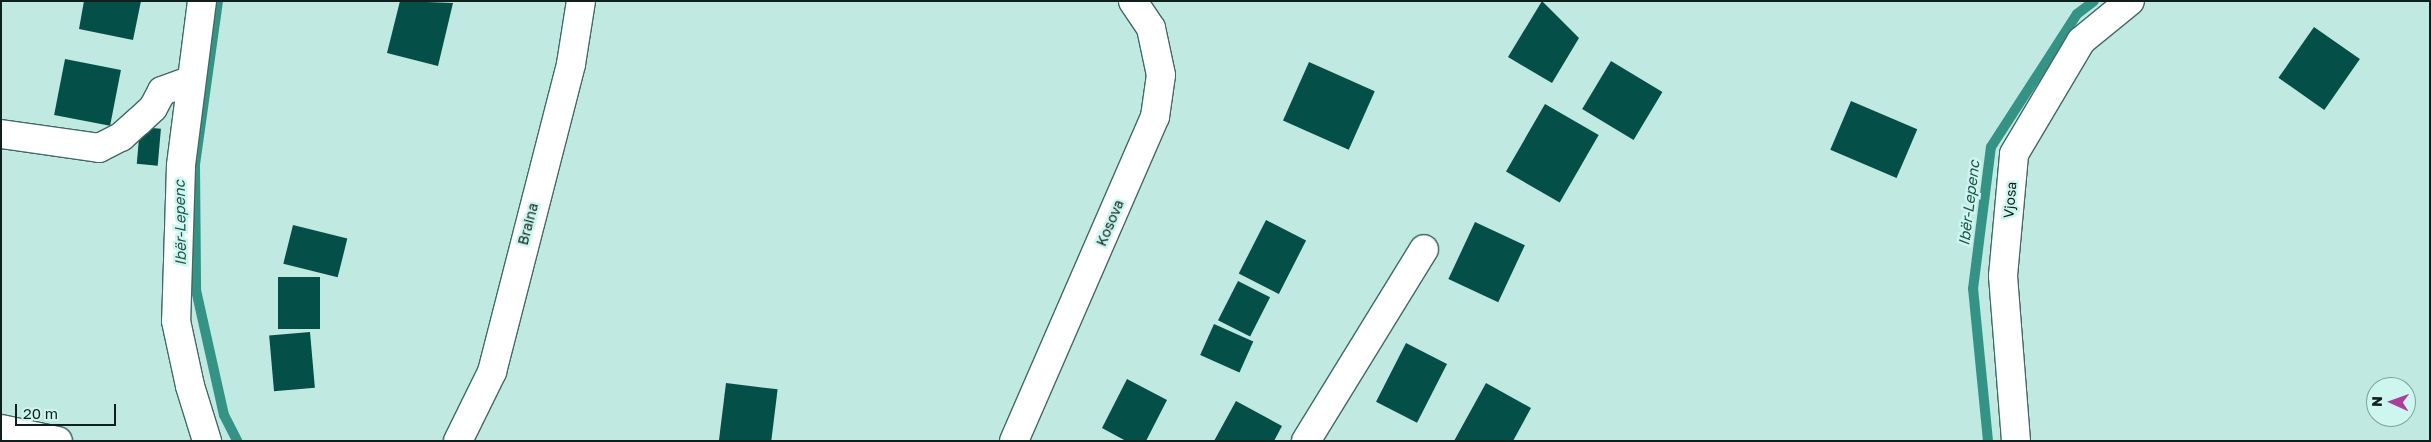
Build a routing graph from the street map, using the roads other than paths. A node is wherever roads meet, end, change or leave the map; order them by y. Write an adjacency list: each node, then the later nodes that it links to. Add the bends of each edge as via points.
1 (202, 1): 5 (street)
2 (581, 1): 11 (street, Braina, via 571,64 492,372)
3 (1133, 1): 12 (street, Kosova, via 1151,28 1161,76 1155,117)
4 (2130, 1): 14 (street, Vjosa, via 2080,42 2014,154 2003,276)
5 (190, 81): 6 (street, via 162,91 154,108 121,137 99,148); 10 (street, via 181,166 176,321 190,386)
6 (1, 134)
7 (1424, 249): 13 (street)
8 (1, 429): 9 (street)
9 (58, 441)
10 (207, 441)
11 (458, 441)
12 (1014, 441)
13 (1306, 441)
14 (2016, 441)

